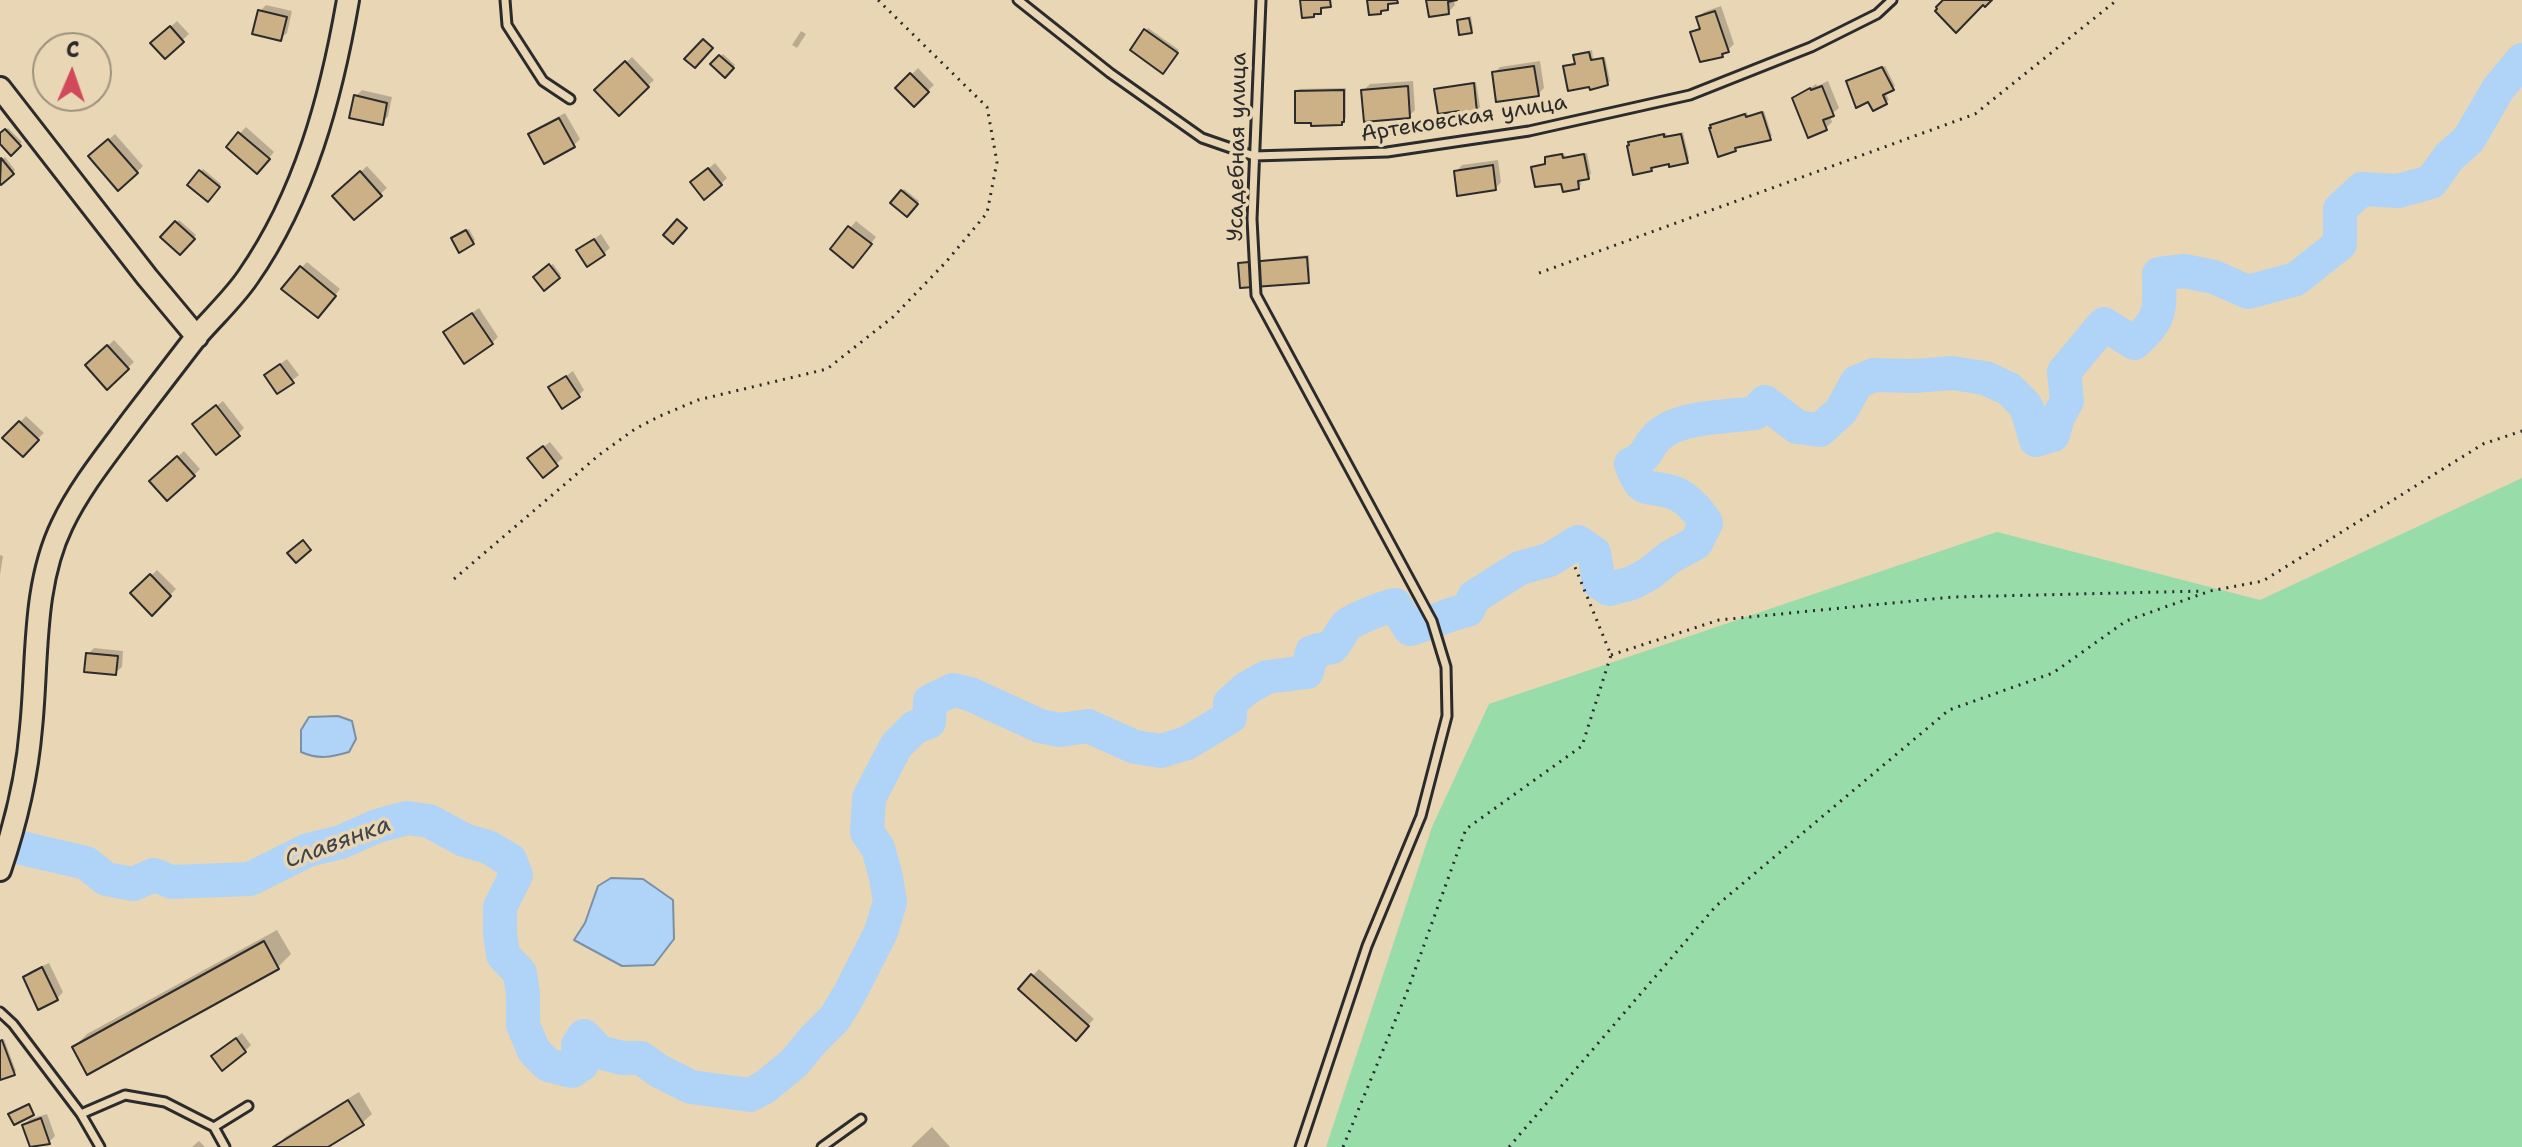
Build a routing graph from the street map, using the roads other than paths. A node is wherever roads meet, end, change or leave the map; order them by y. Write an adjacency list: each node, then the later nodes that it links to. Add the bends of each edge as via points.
1 (348, 0): 9 (main road, via 317,138 298,187 247,278)
2 (505, 0): 7 (lane, via 507,25 543,81)
3 (1018, 0): 8 (lane, Артековская улица, via 1202,138)
4 (1261, 0): 8 (lane, Усадебная улица)
5 (1892, 0): 8 (lane, Артековская улица, via 1877,14 1811,47 1690,95 1529,131 1387,152)
6 (0, 88): 9 (main road)
7 (570, 99)
8 (1254, 156): 19 (lane, Усадебная улица, via 1256,295 1432,621 1446,667 1447,716 1421,816 1367,946)
9 (197, 337): 10 (main road, via 94,471 62,525 39,617 28,761)
10 (0, 870)
11 (0, 1012): 13 (lane)
12 (248, 1106): 15 (lane)
13 (81, 1114): 15 (lane, via 125,1095 165,1102); 16 (lane)
14 (861, 1119): 18 (lane)
15 (214, 1127): 17 (lane)
16 (100, 1147)
17 (225, 1147)
18 (822, 1147)
19 (1300, 1147)

